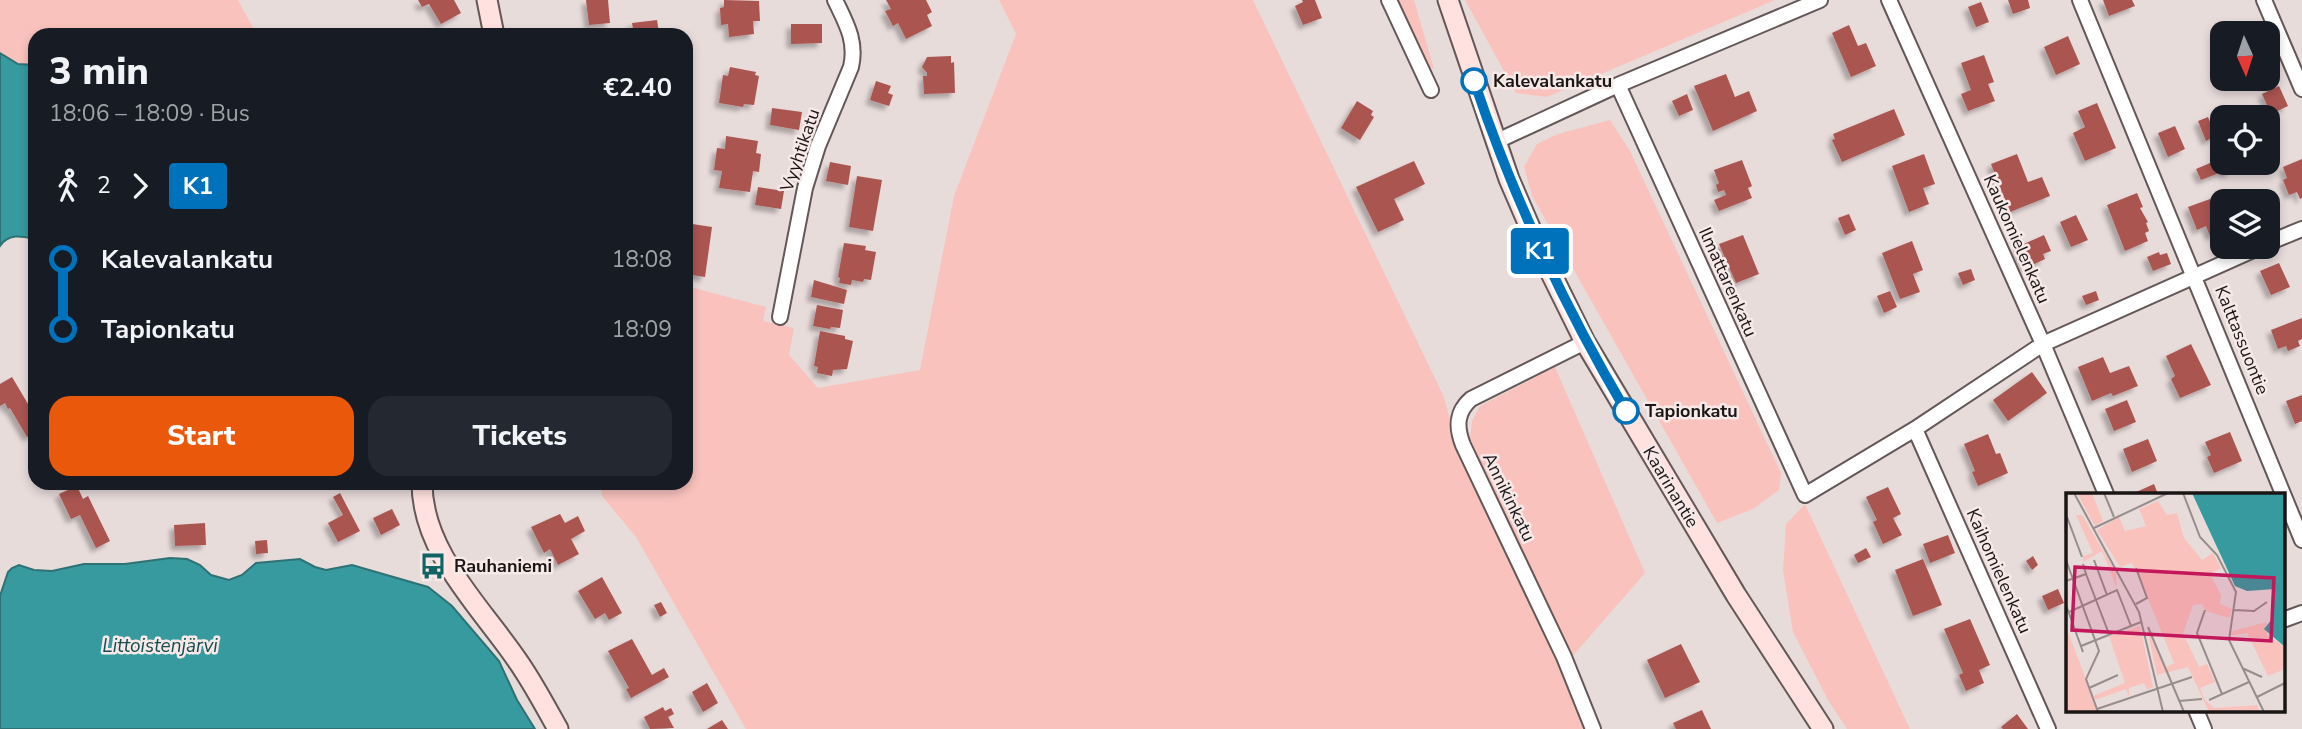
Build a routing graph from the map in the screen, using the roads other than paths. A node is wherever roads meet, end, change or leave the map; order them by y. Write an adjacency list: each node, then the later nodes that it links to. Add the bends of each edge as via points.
1 (487, 0): 9 (main road)
2 (835, 0): 18 (street, Vyyhtikatu, via 849,29 854,54 805,188)
3 (1389, 0): 12 (street)
4 (1448, 0): 13 (main road, Kaarinantie)
5 (1820, 0): 10 (street)
6 (1889, 0): 20 (street, Kaukomielenkatu)
7 (2080, 0): 17 (street, Kalttassuontie)
8 (2264, 0): 11 (street)
9 (493, 28)
10 (1619, 85): 13 (street); 21 (street, Ilmattarenkatu, via 1805,495)
11 (2302, 89)
12 (1431, 90)
13 (1495, 142): 19 (main road, Kaarinantie, via 1541,253)
14 (2302, 229): 15 (street)
15 (2280, 238)
16 (2232, 259): 17 (street)
17 (2195, 275): 20 (street); 24 (street, Kalttassuontie)
18 (780, 317)
19 (1585, 342): 31 (street, Annikinkatu, via 1471,399 1459,414 1458,425 1463,445 1564,657); 32 (main road, Kaarinantie)
20 (2043, 344): 21 (street); 23 (street, Kaukomielenkatu)
21 (1915, 429): 33 (street, Kaihomielenkatu)
22 (423, 490): 30 (main road, via 427,519 454,573 519,662)
23 (2105, 493)
24 (2283, 493)
25 (2284, 495): 26 (street, Kalttassuontie)
26 (2302, 540)
27 (2302, 613): 28 (street)
28 (2284, 620)
29 (2197, 712): 34 (street)
30 (558, 729)
31 (1593, 729)
32 (1823, 729)
33 (2048, 729)
34 (2204, 729)

